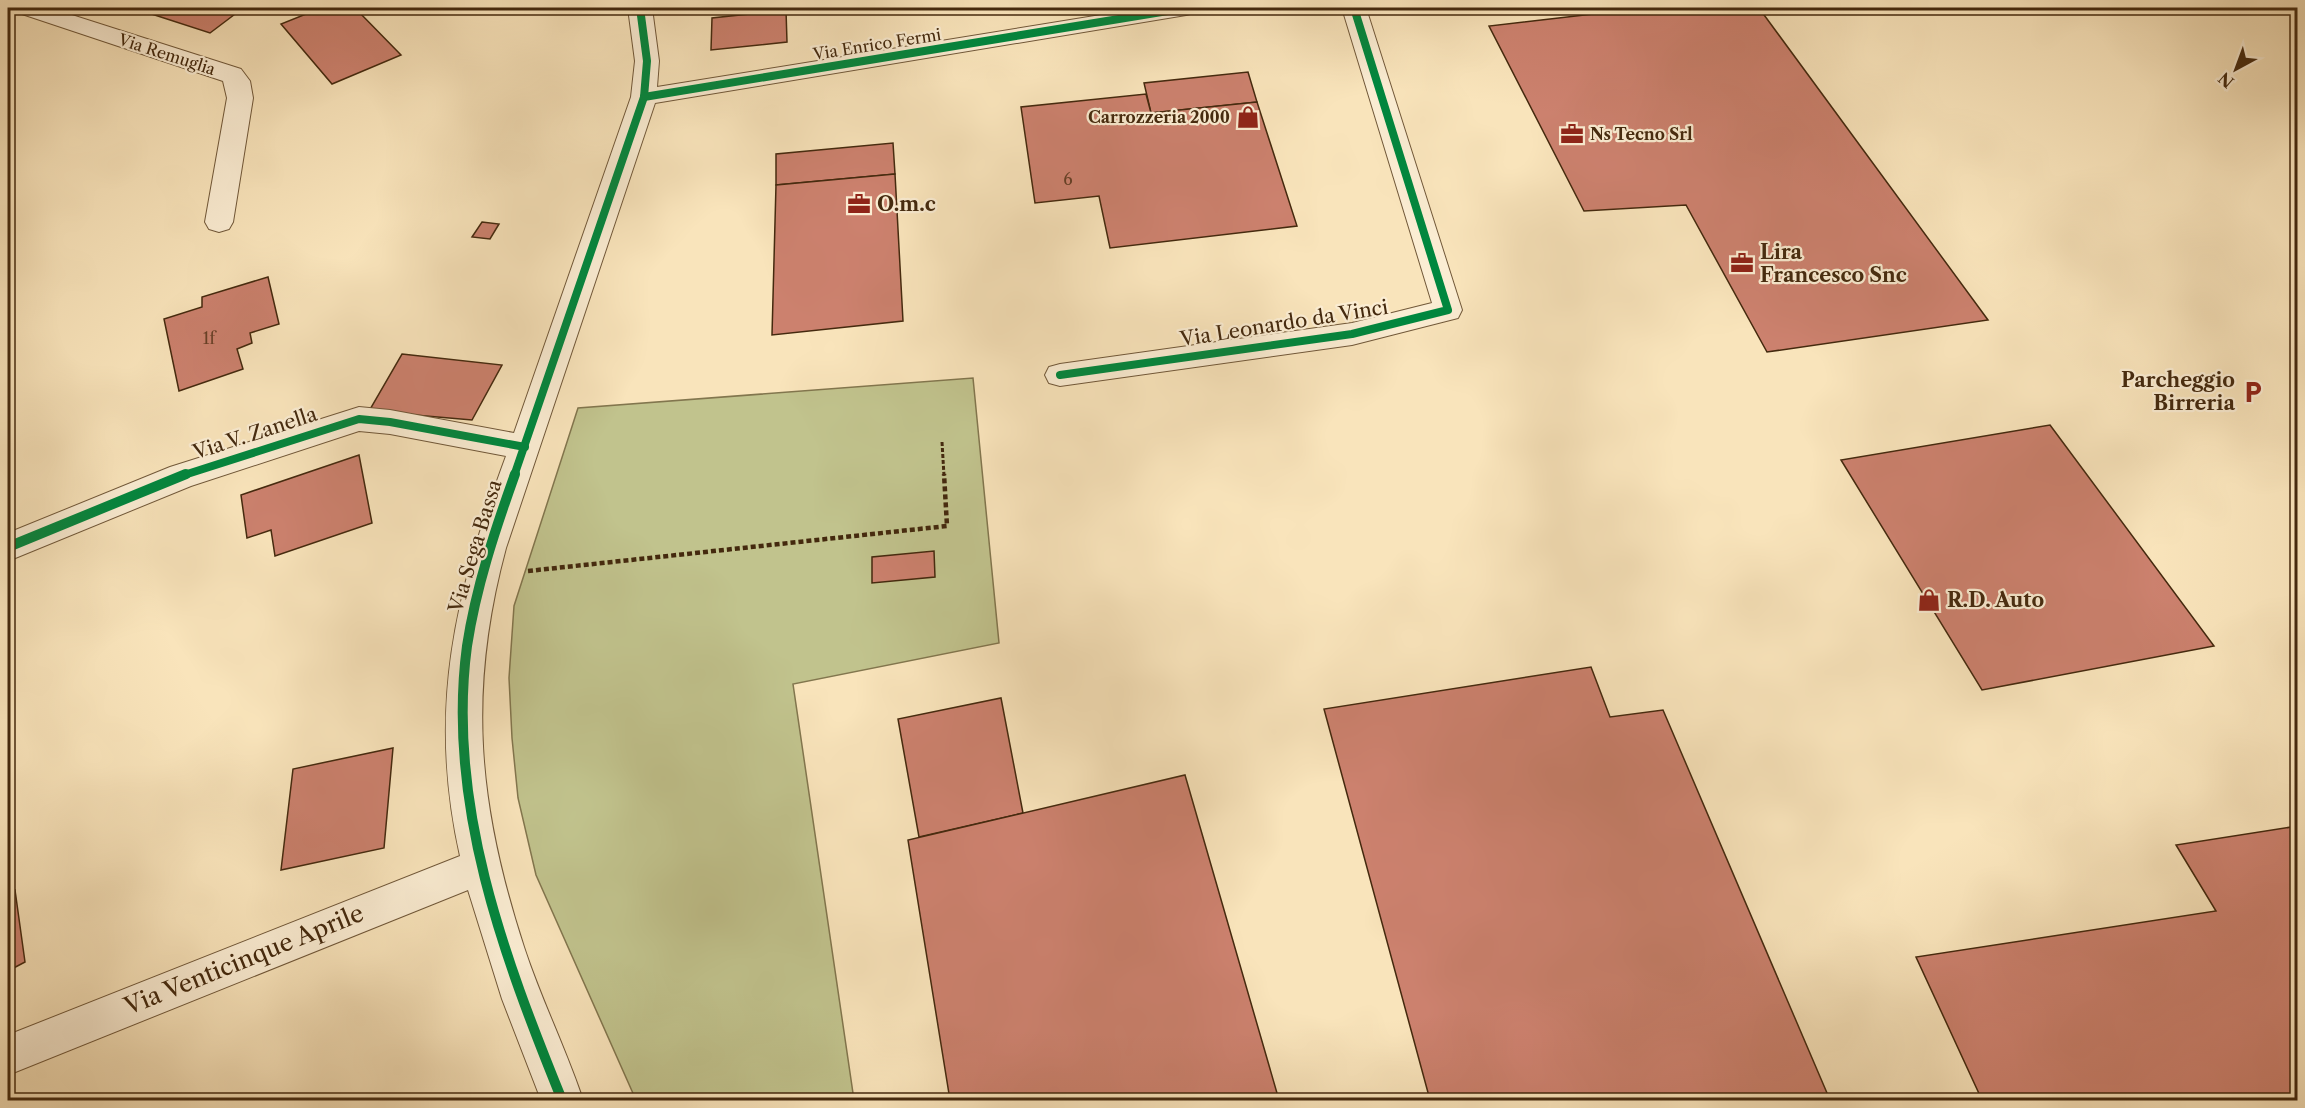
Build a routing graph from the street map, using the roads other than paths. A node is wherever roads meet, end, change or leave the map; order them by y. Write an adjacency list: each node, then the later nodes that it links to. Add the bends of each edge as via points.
1 (27, 8): 6 (street, Via Remuglia, via 232,75 240,98)
2 (640, 8): 5 (street, Via Sega Bassa, via 647,61)
3 (1186, 8): 5 (street, Via Enrico Fermi)
4 (1354, 8): 7 (street, Via Leonardo da Vinci, via 1448,310 1352,334)
5 (644, 97): 8 (street, Via Sega Bassa)
6 (219, 222)
7 (1060, 375)
8 (525, 447): 9 (street, Via V. Zanella, via 359,419 181,476); 10 (street, Via Sega Bassa, via 482,576 469,629 464,682 466,762)
9 (8, 547)
10 (481, 866): 11 (street, Via Venticinque Aprile); 12 (street, Via Sega Bassa, via 499,937)
11 (8, 1055)
12 (562, 1101)

